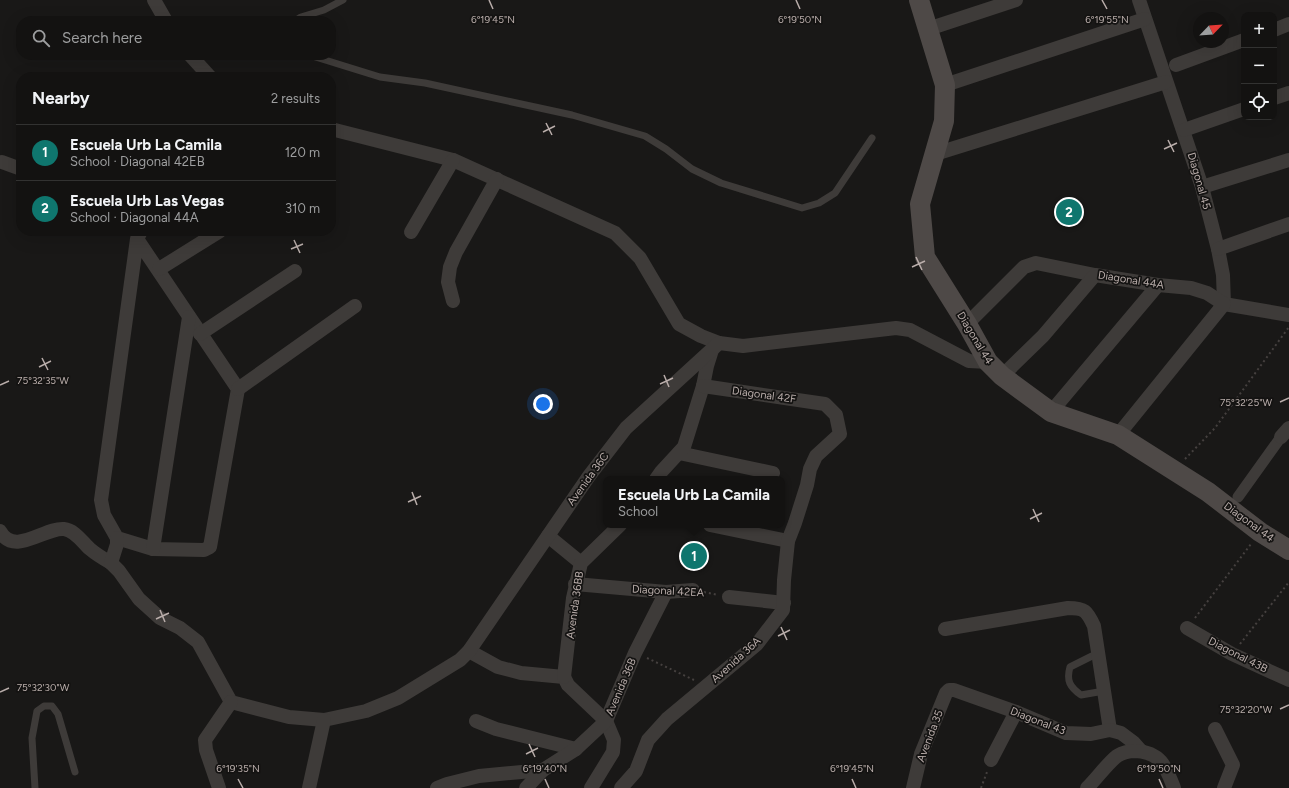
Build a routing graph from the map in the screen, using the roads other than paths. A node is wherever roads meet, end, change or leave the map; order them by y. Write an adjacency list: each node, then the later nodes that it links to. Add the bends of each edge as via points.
1 (154, 0): 6 (street)
2 (343, 0): 7 (lane)
3 (919, 0): 10 (main road, Diagonal 44)
4 (1016, 0): 10 (street)
5 (1139, 0): 8 (street, Diagonal 45)
6 (163, 16)
7 (304, 16)
8 (1145, 19): 17 (street, Diagonal 45); 18 (street)
9 (1289, 24): 11 (street)
10 (928, 29): 18 (main road, Diagonal 44)
11 (1277, 29)
12 (1241, 41): 15 (street)
13 (195, 60): 16 (street)
14 (326, 60): 24 (lane, via 380,77 425,83 572,114 645,136 692,169 721,183 802,208 820,203 835,193)
15 (1176, 65)
16 (205, 72)
17 (1166, 82): 23 (street, Diagonal 45); 25 (street)
18 (946, 85): 25 (main road, Diagonal 44, via 944,121)
19 (1289, 93): 20 (street)
20 (1277, 97)
21 (1241, 110): 23 (street)
22 (336, 130): 26 (street)
23 (1184, 130): 31 (street, Diagonal 45)
24 (872, 138)
25 (935, 154): 47 (main road, Diagonal 44, via 920,204 925,257)
26 (453, 160): 30 (street); 33 (street)
27 (1289, 160): 31 (street)
28 (2, 162): 29 (street)
29 (16, 167)
30 (497, 179): 42 (street, via 450,267 448,282); 49 (street, via 615,233 640,258 679,324)
31 (1202, 187): 37 (street, Diagonal 45)
32 (1289, 224): 37 (street)
33 (411, 232)
34 (139, 236): 66 (street, via 101,500 104,515)
35 (140, 236): 38 (street)
36 (212, 236): 38 (street)
37 (1218, 249): 43 (street, Diagonal 45, via 1223,275)
38 (159, 269): 46 (street)
39 (295, 271): 48 (street)
40 (1096, 275): 41 (street, Diagonal 44A); 47 (street, Diagonal 44A, via 1036,263 1024,267); 51 (street, via 1044,336)
41 (1158, 285): 43 (street, Diagonal 44A, via 1198,290); 55 (street)
42 (454, 301)
43 (1224, 304): 45 (street); 57 (street)
44 (355, 306): 53 (street)
45 (1289, 315)
46 (189, 317): 48 (street); 68 (street)
47 (967, 324): 50 (main road, Diagonal 44)
48 (200, 334): 53 (street)
49 (716, 346): 50 (street, via 744,346 896,328 910,330 969,361); 52 (street, via 707,366); 65 (street, Avenida 36C, via 626,428)
50 (988, 362): 51 (main road, Diagonal 44)
51 (1002, 376): 55 (main road, Diagonal 44)
52 (703, 386): 54 (street, Diagonal 42F); 58 (street, via 684,447)
53 (238, 389): 68 (street, via 210,547 204,550)
54 (825, 404): 67 (street, Avenida 36A, via 836,415 840,434 816,456)
55 (1051, 412): 57 (main road, Diagonal 44)
56 (1285, 432): 61 (street)
57 (1118, 436): 69 (main road, Diagonal 44, via 1175,470)
58 (679, 453): 59 (street); 60 (street)
59 (773, 473)
60 (658, 476)
61 (1238, 497)
62 (617, 528): 71 (street, Avenida 36BB)
63 (725, 528): 67 (street)
64 (0, 531): 70 (street, via 9,540 20,541 55,529 66,529)
65 (548, 536): 71 (street); 79 (street, Avenida 36C)
66 (117, 538): 68 (street); 70 (street)
67 (788, 541): 76 (street, Avenida 36A)
68 (153, 548)
69 (1289, 550)
70 (111, 563): 85 (street, via 139,599 160,618 180,628 198,642)
71 (581, 563): 72 (street, Avenida 36BB)
72 (575, 584): 74 (street, Diagonal 42EA); 81 (street, Avenida 36BB)
73 (693, 590): 74 (street, Diagonal 42EA)
74 (666, 592): 89 (street, Avenida 36B, via 635,653)
75 (728, 597): 76 (street)
76 (784, 603): 103 (street, Avenida 36A, via 783,610 757,644 667,719 648,740 636,771)
77 (1187, 628): 82 (street, Diagonal 43B, via 1232,654)
78 (945, 629): 80 (street, via 1079,608 1088,613 1094,626)
79 (469, 651): 81 (street, via 498,667 521,673); 87 (street, Avenida 36C, via 460,660 398,698 366,711)
80 (1098, 653): 84 (street); 84 (lane, via 1070,667 1067,676 1072,688 1081,696)
81 (564, 677): 89 (street, via 568,685)
82 (1289, 680)
83 (954, 690): 86 (street, Diagonal 43); 104 (street, Avenida 35, via 949,690 946,694 924,748)
84 (1104, 691): 91 (street)
85 (231, 702): 87 (street, Avenida 36C, via 289,716); 98 (street, via 205,740)
86 (1016, 712): 91 (street, Diagonal 43, via 1066,733 1091,734); 94 (street)
87 (324, 720): 99 (street)
88 (476, 721): 92 (street, via 496,729)
89 (606, 721): 92 (street, Avenida 36B); 102 (street, via 614,740 613,752)
90 (1215, 729): 107 (street, via 1233,765)
91 (1110, 730): 93 (street, via 1121,733)
92 (576, 749): 95 (street, Avenida 36B)
93 (1141, 751): 105 (street, via 1129,751 1118,756); 106 (street, via 1156,756 1167,769)
94 (991, 760)
95 (543, 770): 100 (street, Avenida 36B, via 479,776); 101 (street)
96 (75, 772): 97 (lane, via 58,714 52,706 44,706 37,712 32,738)
97 (35, 788)
98 (219, 788)
99 (309, 788)
100 (437, 788)
101 (526, 788)
102 (591, 788)
103 (622, 788)
104 (913, 788)
105 (1087, 788)
106 (1174, 788)
107 (1224, 788)

